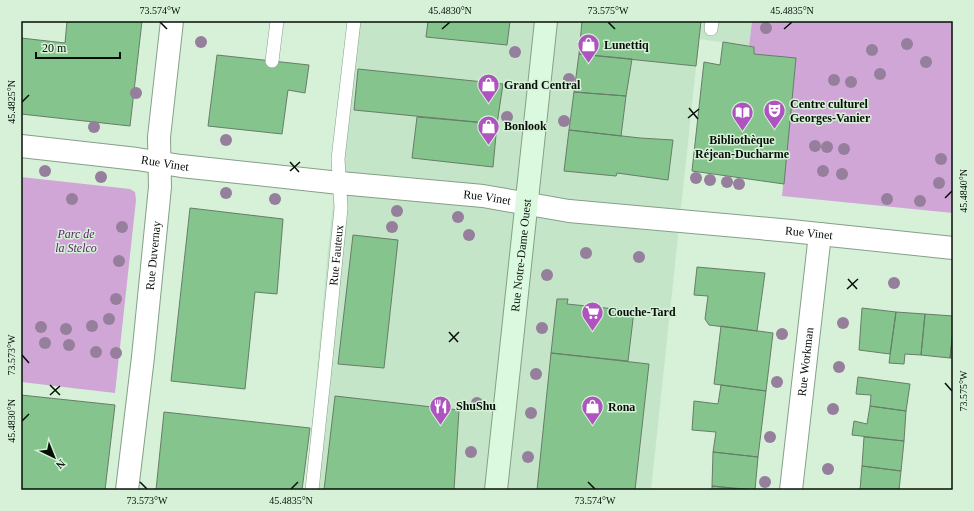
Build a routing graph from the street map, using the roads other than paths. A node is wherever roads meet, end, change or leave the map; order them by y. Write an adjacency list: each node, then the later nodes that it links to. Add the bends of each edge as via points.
1 (172, 21): 7 (street, Rue Duvernay, via 160,137)
2 (277, 21): 5 (lane)
3 (354, 21): 8 (lane, Rue Fauteux, via 338,159)
4 (546, 21): 9 (main road, Rue Notre-Dame Ouest)
5 (272, 61)
6 (21, 146): 7 (street, Rue Vinet)
7 (160, 162): 8 (street, Rue Vinet); 12 (street, Rue Duvernay, via 160,187 143,357)
8 (340, 183): 9 (street, Rue Vinet, via 483,196); 13 (lane, Rue Fauteux, via 341,208)
9 (527, 204): 10 (street, Rue Vinet, via 569,211); 14 (main road, Rue Notre-Dame Ouest)
10 (820, 234): 11 (street, Rue Vinet); 15 (street, Rue Workman)
11 (953, 248)
12 (127, 490)
13 (312, 490)
14 (496, 490)
15 (792, 490)

